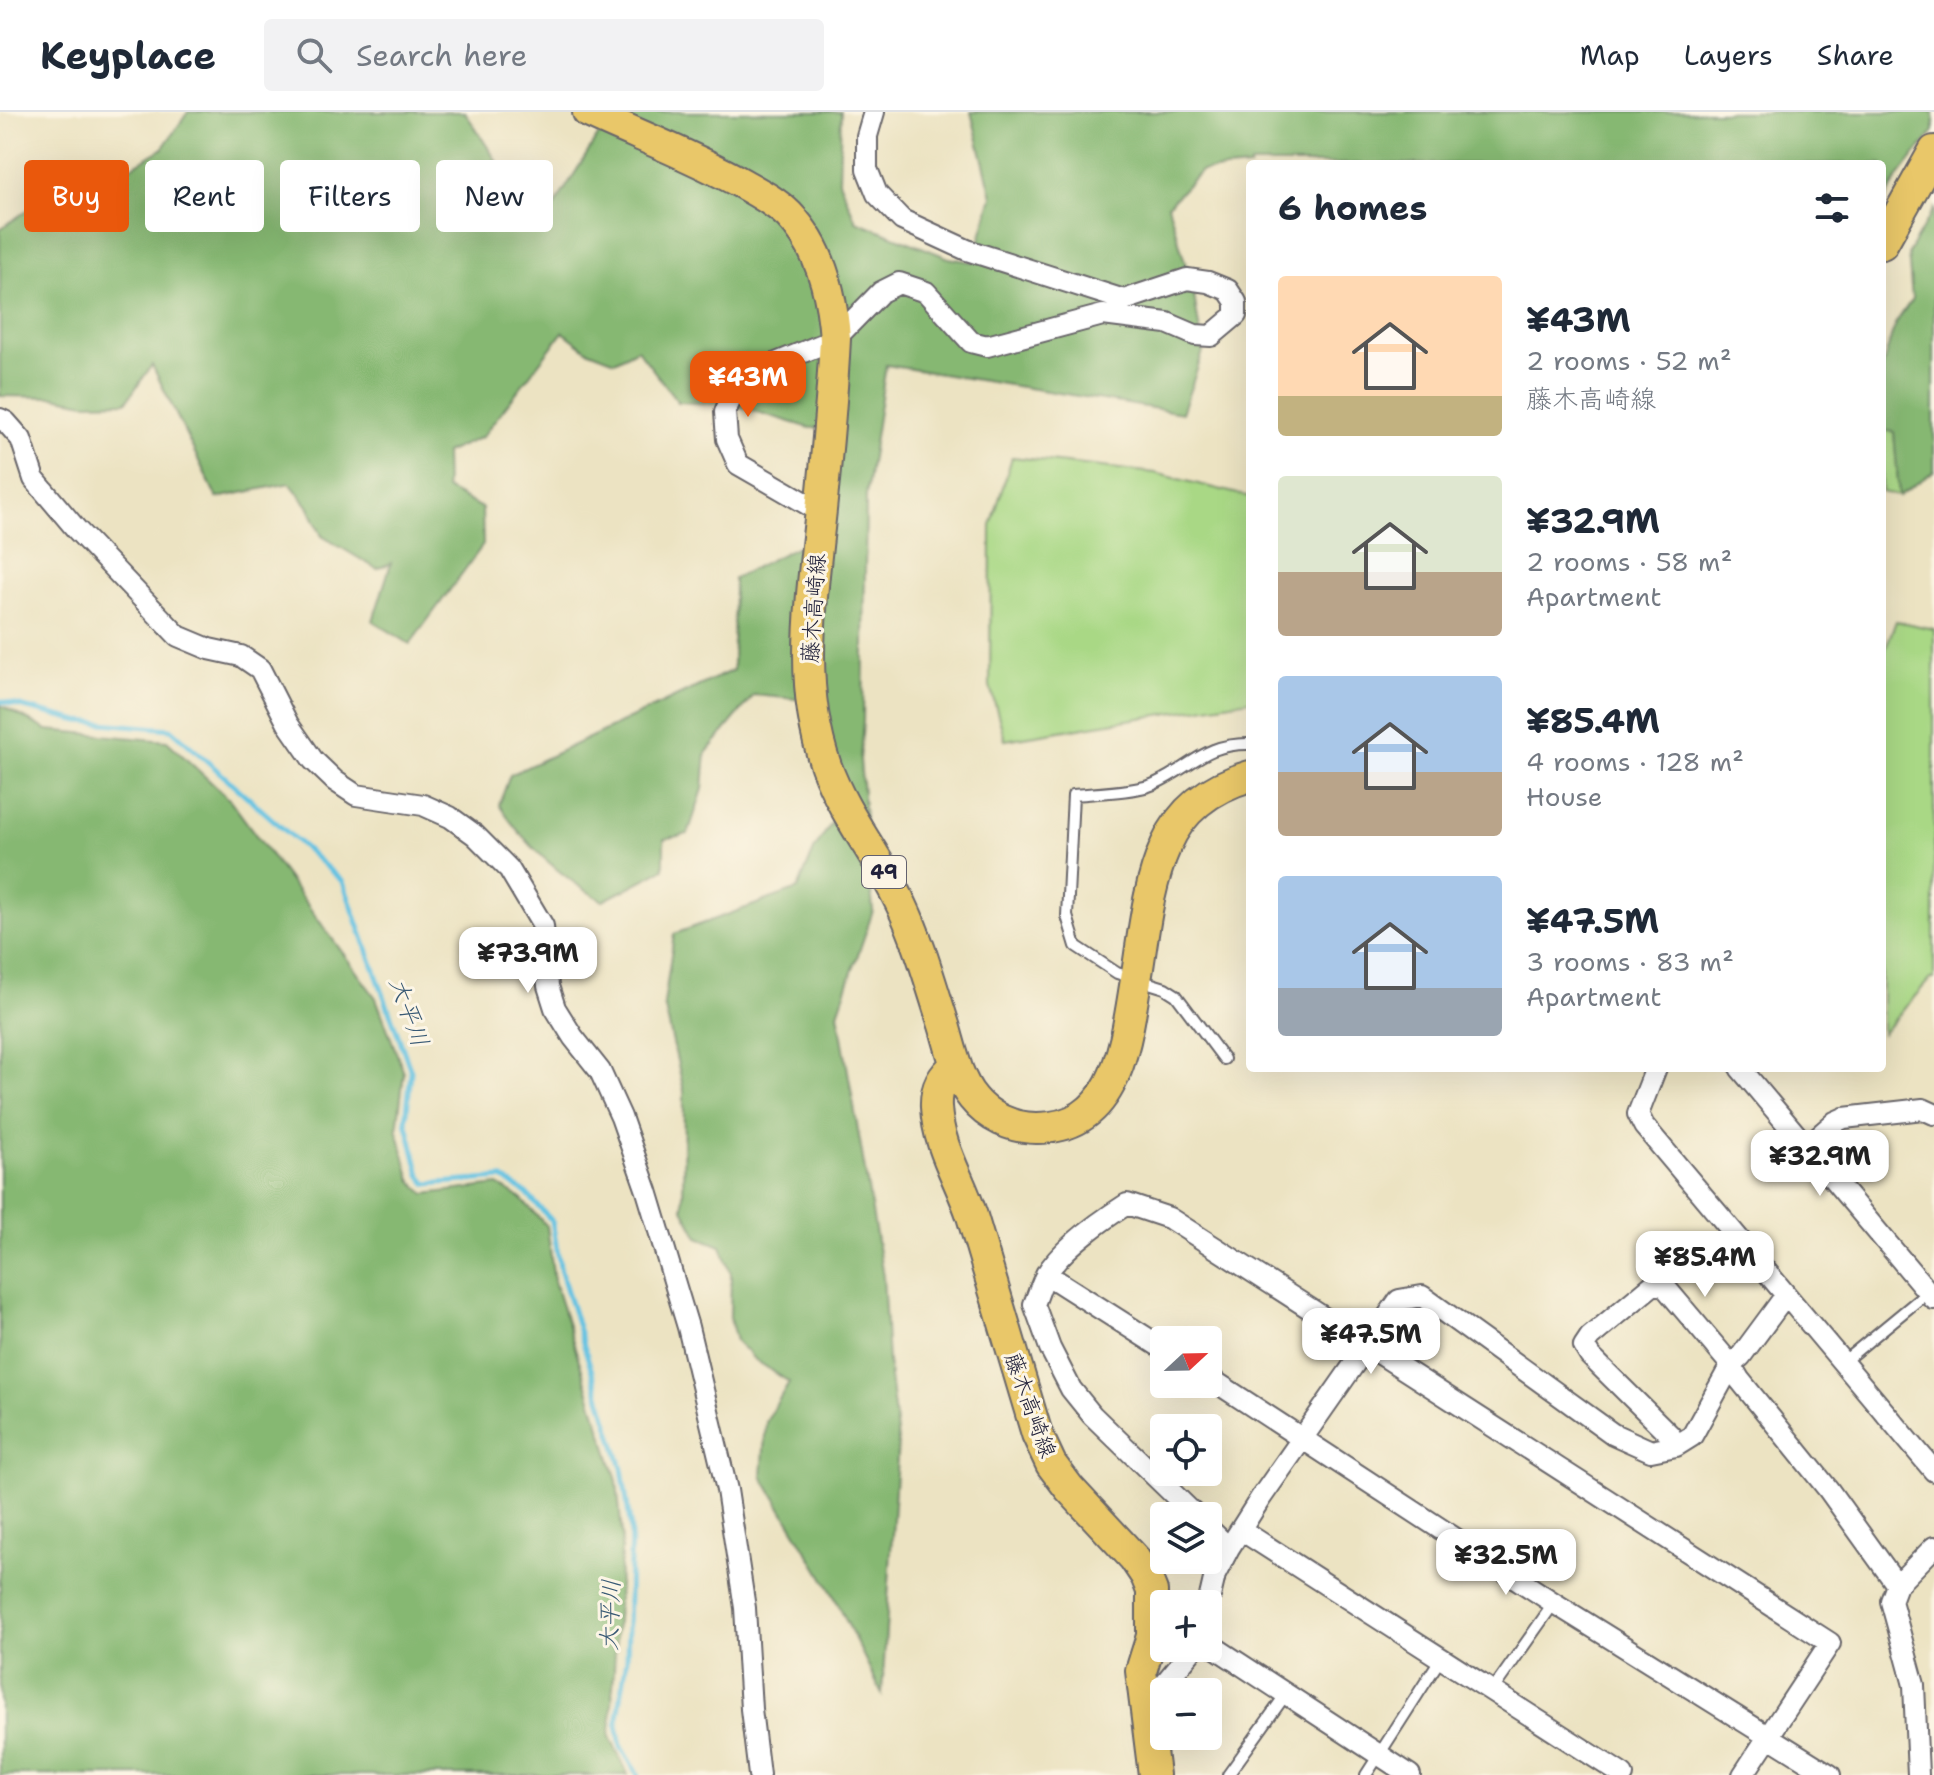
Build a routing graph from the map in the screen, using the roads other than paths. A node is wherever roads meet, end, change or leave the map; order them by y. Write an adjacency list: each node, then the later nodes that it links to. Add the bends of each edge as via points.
1 (588, 112): 5 (main road, 藤木高崎線 / 49, via 720,171 788,215 827,282)
2 (874, 112): 5 (street, via 867,136 867,169 877,194 902,220 967,250 1124,300 1187,279 1208,282 1228,290 1236,315 1211,336 1167,323 1103,315 987,346 971,342 926,292 899,283 881,292)
3 (1934, 151): 4 (main road)
4 (1886, 237)
5 (835, 339): 7 (main road, 藤木高崎線 / 49); 7 (street, via 752,373 725,412 727,439 738,464)
6 (0, 419): 44 (street, via 21,439 34,479 178,636 241,656 260,669 288,724 335,781 356,795 423,805 475,835 509,869 543,926 555,1008 600,1071 621,1117 688,1327 727,1490 745,1608)
7 (821, 512): 12 (main road, 藤木高崎線 / 49, via 808,681 819,742 827,770 910,921)
8 (1246, 744): 10 (lane, via 1206,751 1151,786 1073,795 1067,923 1084,953)
9 (1246, 778): 10 (main road, 藤木高崎線 / 49, via 1198,800 1167,842 1152,887)
10 (1136, 979): 11 (lane, via 1176,995); 12 (main road, 藤木高崎線 / 49, via 1122,1059 1106,1091 1080,1119 1047,1128 1008,1124 971,1097)
11 (1224, 1059)
12 (956, 1065): 41 (main road, 藤木高崎線, via 939,1086 939,1135 971,1215 1037,1434 1051,1464 1134,1558 1152,1591 1152,1636 1141,1671)
13 (1654, 1072): 18 (street, via 1638,1114 1644,1126)
14 (1743, 1072): 16 (street)
15 (1934, 1114): 16 (street, via 1923,1109 1844,1118)
16 (1806, 1147): 19 (street)
17 (1046, 1274): 20 (street); 21 (street, via 1127,1204 1169,1218); 28 (street, via 1034,1304 1071,1389)
18 (1786, 1295): 22 (street); 23 (street)
19 (1931, 1295): 22 (lane)
20 (1150, 1340)
21 (1367, 1347): 25 (street); 26 (street, via 1399,1300 1422,1296 1613,1434 1651,1451); 42 (street, via 1830,1643)
22 (1843, 1362): 27 (street)
23 (1731, 1365): 26 (street, via 1692,1436); 26 (street, via 1659,1283 1586,1342 1590,1356); 33 (street)
24 (1222, 1386): 25 (street)
25 (1304, 1438): 29 (street); 35 (street)
26 (1676, 1446)
27 (1934, 1471)
28 (1182, 1502)
29 (1241, 1530): 32 (street); 37 (street)
30 (1222, 1541): 32 (street)
31 (1934, 1547): 33 (street)
32 (1229, 1548): 34 (street)
33 (1897, 1585): 52 (street, via 1891,1601 1914,1685)
34 (1212, 1590)
35 (1554, 1603): 39 (lane); 42 (street)
36 (1222, 1652): 40 (street)
37 (1441, 1658): 39 (street); 43 (lane)
38 (1182, 1662): 41 (street)
39 (1492, 1691): 49 (street)
40 (1286, 1694): 43 (street); 46 (lane)
41 (1146, 1706): 45 (main road, 藤木高崎線)
42 (1769, 1735): 50 (street); 51 (street)
43 (1380, 1755): 47 (lane); 48 (street)
44 (759, 1775)
45 (1154, 1775)
46 (1228, 1775)
47 (1366, 1775)
48 (1410, 1775)
49 (1623, 1775)
50 (1743, 1775)
51 (1830, 1775)
52 (1918, 1775)

